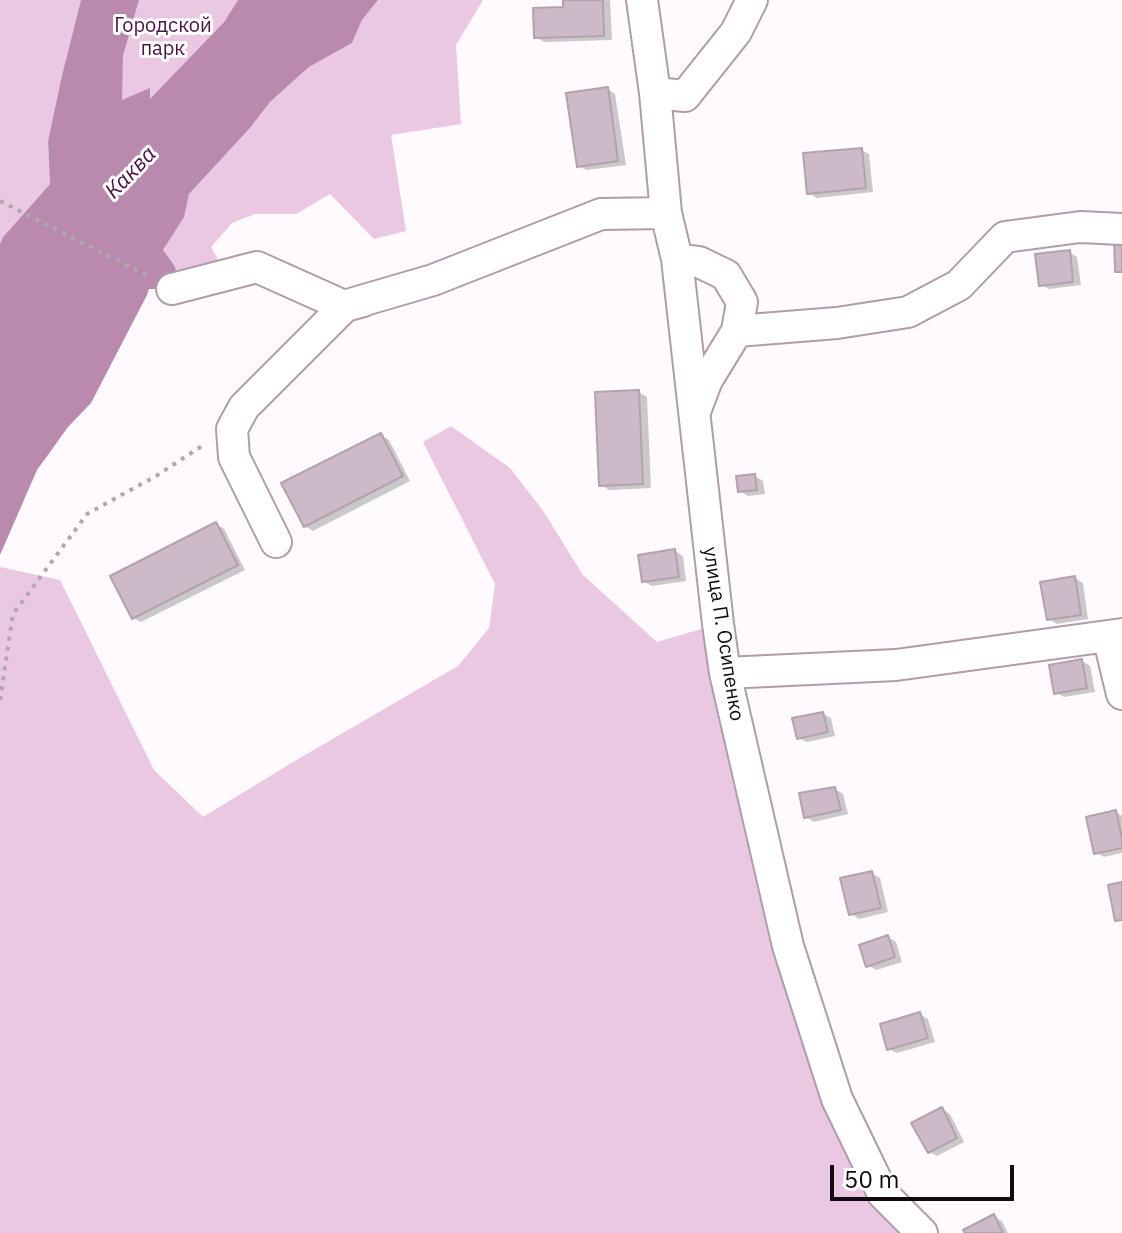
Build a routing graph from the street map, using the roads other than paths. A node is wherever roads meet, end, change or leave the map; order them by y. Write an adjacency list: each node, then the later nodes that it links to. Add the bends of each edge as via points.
1 (642, 0): 3 (street, улица П. Осипенко)
2 (752, 0): 3 (street, via 736,32 685,96)
3 (655, 93): 4 (street, улица П. Осипенко)
4 (666, 213): 6 (street, улица П. Осипенко); 8 (street, via 601,214)
5 (1122, 229): 9 (street, via 1080,227 1005,237 959,285 908,312)
6 (677, 259): 9 (street, via 726,275 742,302); 10 (street, улица П. Осипенко)
7 (172, 289): 8 (street, via 257,267 344,306)
8 (369, 300): 11 (street, via 345,306 244,407 232,429 234,457)
9 (737, 331): 10 (street, via 707,380)
10 (694, 414): 13 (street, улица П. Осипенко)
11 (276, 542)
12 (1115, 635): 13 (street, via 896,665); 14 (street)
13 (725, 673): 15 (street, улица П. Осипенко, via 788,946 837,1099 883,1194)
14 (1122, 694)
15 (922, 1233)

